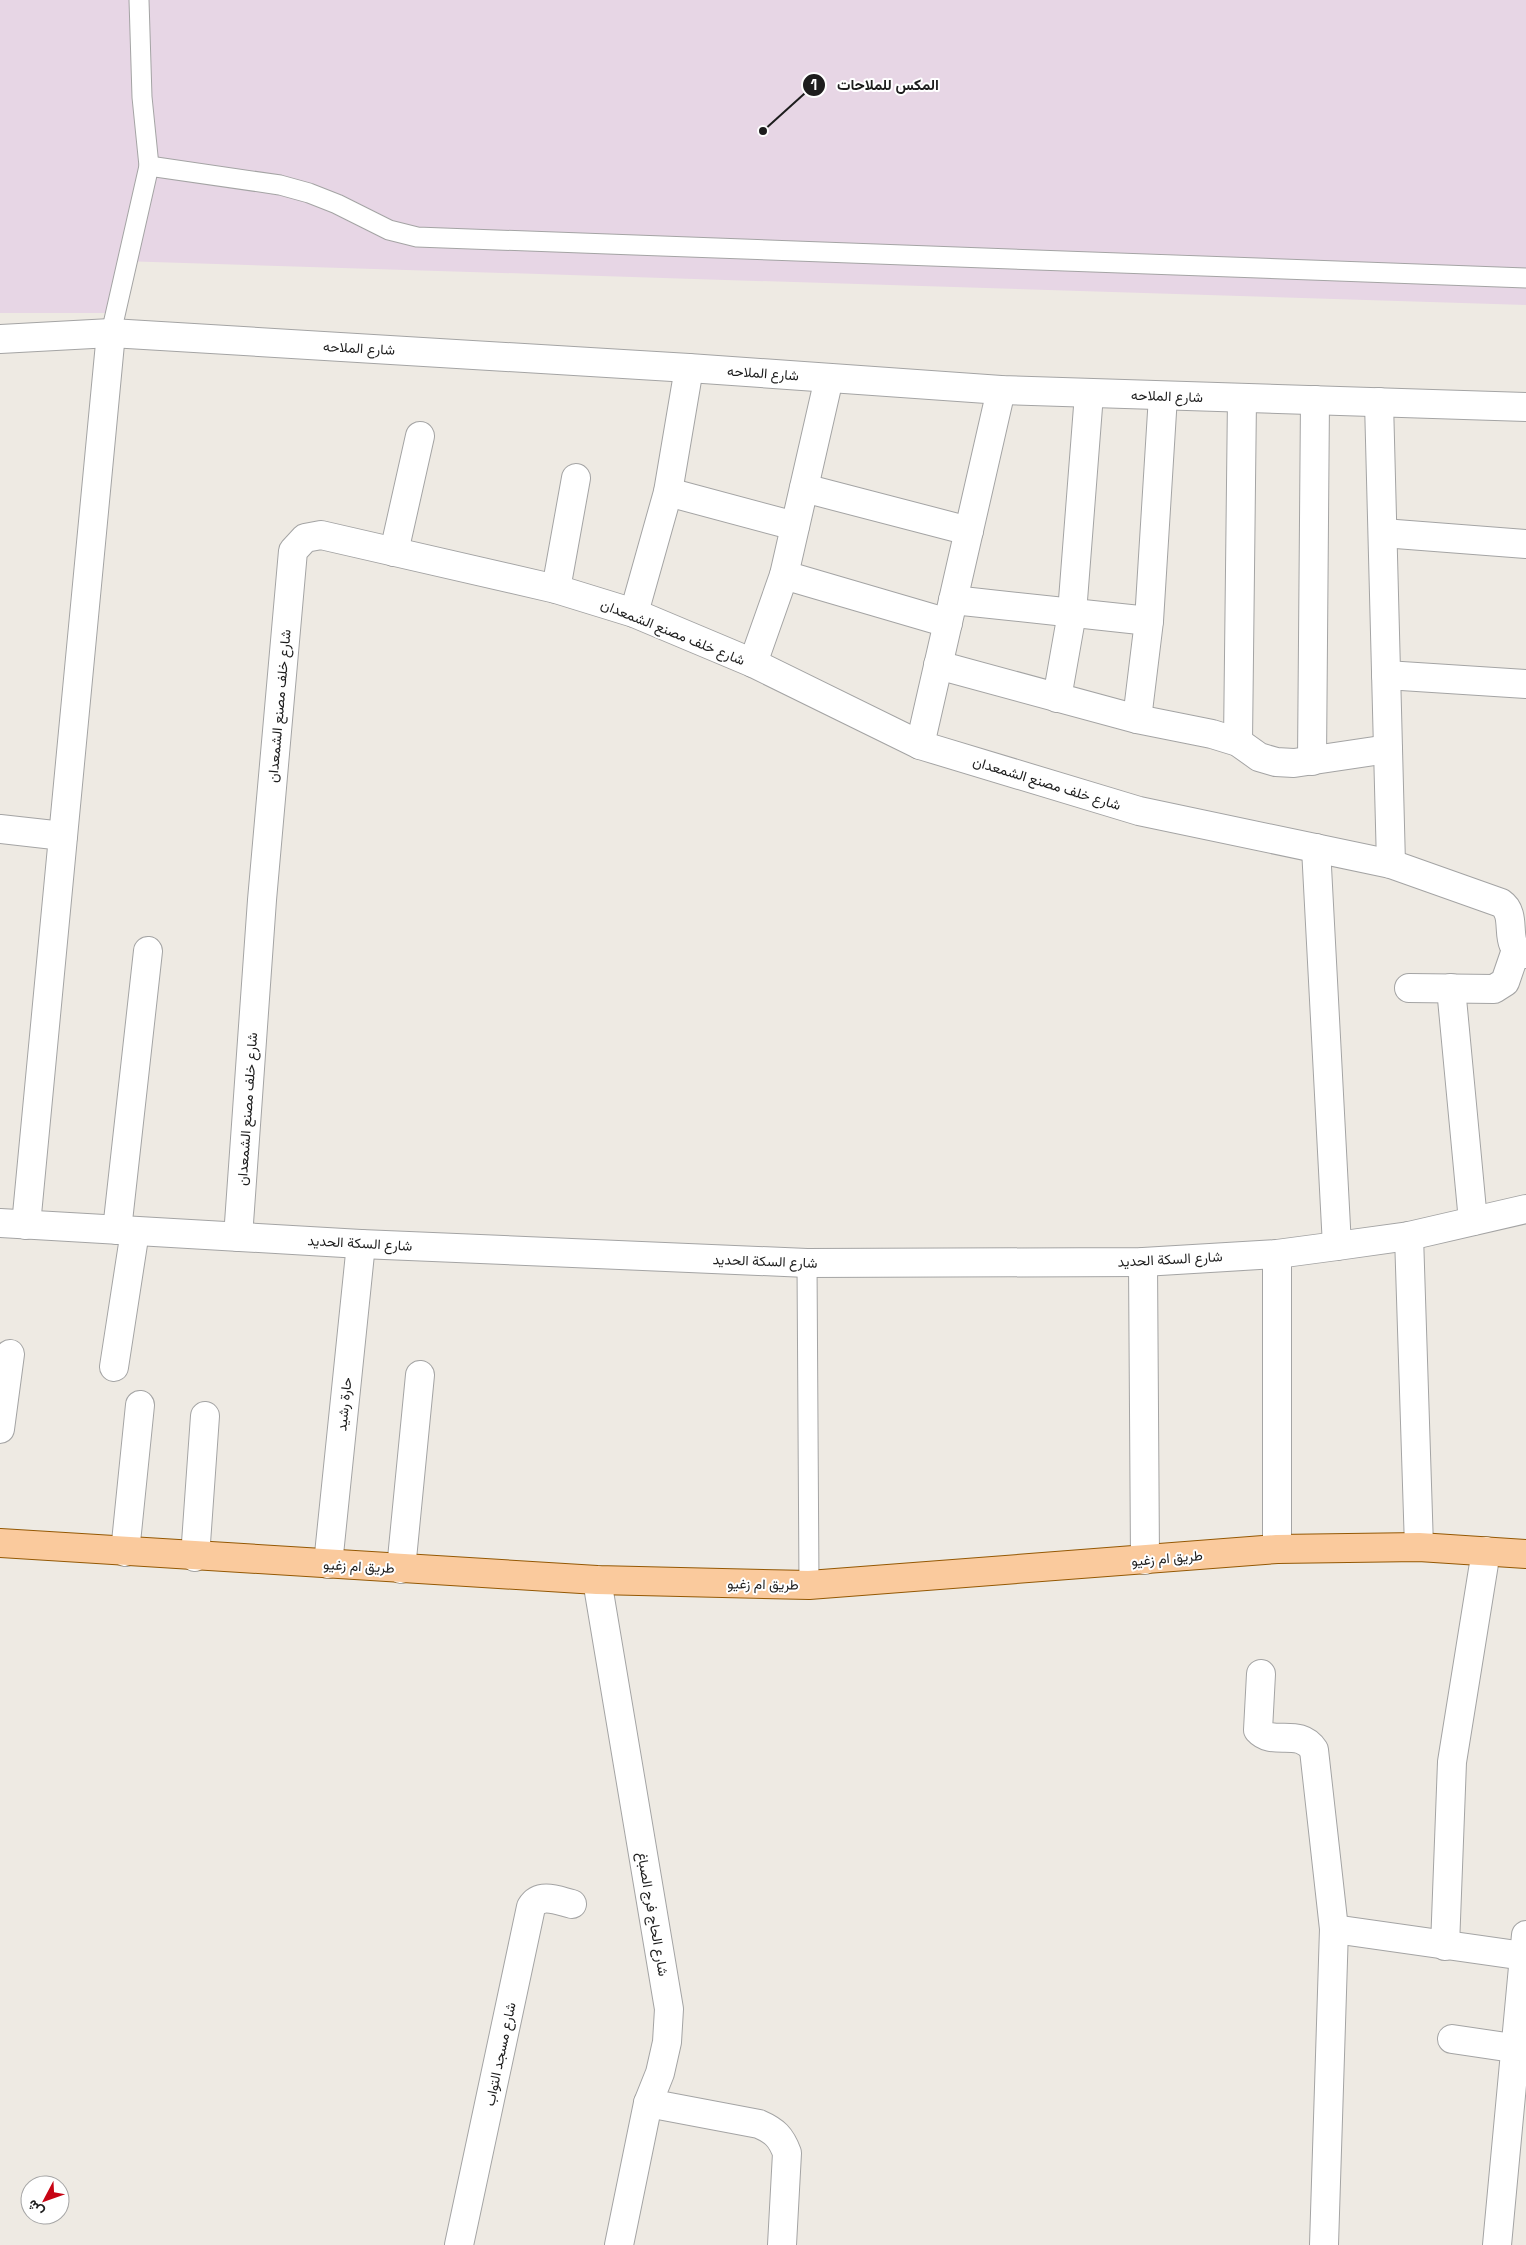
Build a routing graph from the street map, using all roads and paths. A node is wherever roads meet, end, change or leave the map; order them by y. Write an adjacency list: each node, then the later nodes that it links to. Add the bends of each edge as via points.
1 (139, 0): 2 (lane, via 142,97)
2 (149, 166): 3 (lane, via 280,185 337,204 390,230 417,237); 4 (lane)
3 (1526, 278)
4 (111, 333): 5 (street, شارع الملاحه); 6 (street, شارع الملاحه); 41 (street)
5 (0, 339)
6 (689, 368): 7 (street, شارع الملاحه); 18 (street)
7 (829, 378): 8 (street, شارع الملاحه); 17 (street)
8 (1001, 390): 9 (street, شارع الملاحه); 20 (street)
9 (1089, 394): 10 (street, شارع الملاحه); 27 (street)
10 (1163, 396): 11 (street, شارع الملاحه); 29 (street)
11 (1242, 398): 12 (street, شارع الملاحه); 36 (street)
12 (1315, 400): 13 (street, شارع الملاحه); 39 (street)
13 (1379, 402): 14 (street, شارع الملاحه); 21 (street)
14 (1526, 408)
15 (420, 436): 23 (street)
16 (576, 478): 25 (street)
17 (804, 488): 19 (street); 20 (street)
18 (668, 492): 19 (street); 28 (street)
19 (795, 526): 24 (street)
20 (969, 531): 26 (street)
21 (1383, 533): 22 (street); 32 (street)
22 (1526, 544)
23 (394, 552): 25 (street, شارع خلف مصنع الشمعدان); 53 (street, شارع خلف مصنع الشمعدان, via 322,535 305,538 293,550 262,900)
24 (784, 575): 26 (street); 30 (street)
25 (556, 589): 28 (street, شارع خلف مصنع الشمعدان)
26 (950, 611): 27 (street); 31 (street)
27 (1072, 612): 29 (street); 34 (street)
28 (634, 613): 30 (street, شارع خلف مصنع الشمعدان)
29 (1149, 621): 35 (street)
30 (753, 663): 37 (street, شارع خلف مصنع الشمعدان)
31 (938, 665): 34 (street); 37 (street)
32 (1386, 675): 33 (street); 38 (street)
33 (1526, 684)
34 (1057, 698): 35 (street)
35 (1137, 719): 36 (street)
36 (1238, 742): 39 (street, via 1259,757 1276,762)
37 (920, 745): 42 (street, شارع خلف مصنع الشمعدان, via 1139,811)
38 (1388, 749): 39 (street); 43 (street)
39 (1312, 761)
40 (0, 828): 41 (street)
41 (63, 836): 50 (street)
42 (1316, 848): 43 (street, شارع خلف مصنع الشمعدان); 55 (street)
43 (1391, 864): 45 (street, شارع خلف مصنع الشمعدان, via 1505,906 1510,916 1512,941)
44 (148, 951): 51 (street)
45 (1521, 952): 47 (street, via 1500,986)
46 (1409, 988): 47 (street)
47 (1451, 988): 49 (street)
48 (1526, 1210): 49 (street, شارع السكة الحديد)
49 (1473, 1222): 52 (street, شارع السكة الحديد)
50 (13, 1224): 51 (street, شارع السكة الحديد)
51 (126, 1230): 53 (street, شارع السكة الحديد); 60 (street)
52 (1409, 1236): 55 (street, شارع السكة الحديد); 66 (street)
53 (238, 1237): 54 (street, شارع السكة الحديد)
54 (361, 1244): 58 (street, شارع السكة الحديد); 73 (street, حارة رشيد)
55 (1337, 1246): 56 (street, شارع السكة الحديد)
56 (1277, 1254): 57 (street, شارع السكة الحديد); 67 (street)
57 (1143, 1262): 58 (street, شارع السكة الحديد); 72 (street)
58 (808, 1263): 76 (lane)
59 (10, 1354): 64 (street)
60 (114, 1367)
61 (420, 1375): 74 (street)
62 (140, 1405): 69 (street)
63 (205, 1416): 71 (street)
64 (0, 1429)
65 (0, 1543): 69 (main road, طريق ام زغيو)
66 (1419, 1547): 67 (main road, طريق ام زغيو); 68 (main road, طريق ام زغيو)
67 (1277, 1549): 72 (main road, طريق ام زغيو)
68 (1486, 1551): 70 (main road, طريق ام زغيو); 81 (street, via 1450,1783)
69 (125, 1552): 71 (main road, طريق ام زغيو)
70 (1526, 1554)
71 (195, 1557): 73 (main road, طريق ام زغيو)
72 (1146, 1560): 76 (main road, طريق ام زغيو)
73 (328, 1564): 74 (main road, طريق ام زغيو)
74 (401, 1568): 75 (main road, طريق ام زغيو)
75 (597, 1580): 76 (main road, طريق ام زغيو); 84 (street, شارع الحاج فرج الصباغ, via 669,2009 666,2050)
76 (809, 1585)
77 (1261, 1674): 79 (street, via 1258,1730 1266,1736 1303,1738 1314,1750)
78 (572, 1904): 85 (street, شارع مسجد التواب, via 543,1898 531,1907)
79 (1334, 1929): 81 (street); 88 (street)
80 (1525, 1945): 81 (street); 83 (street)
81 (1445, 1946)
82 (1452, 2039): 83 (street)
83 (1521, 2049): 89 (street)
84 (648, 2103): 86 (street, شارع الحاج فرج الصباغ); 87 (street, via 760,2124 782,2139 787,2153)
85 (459, 2245)
86 (619, 2245)
87 (782, 2245)
88 (1324, 2245)
89 (1497, 2245)

